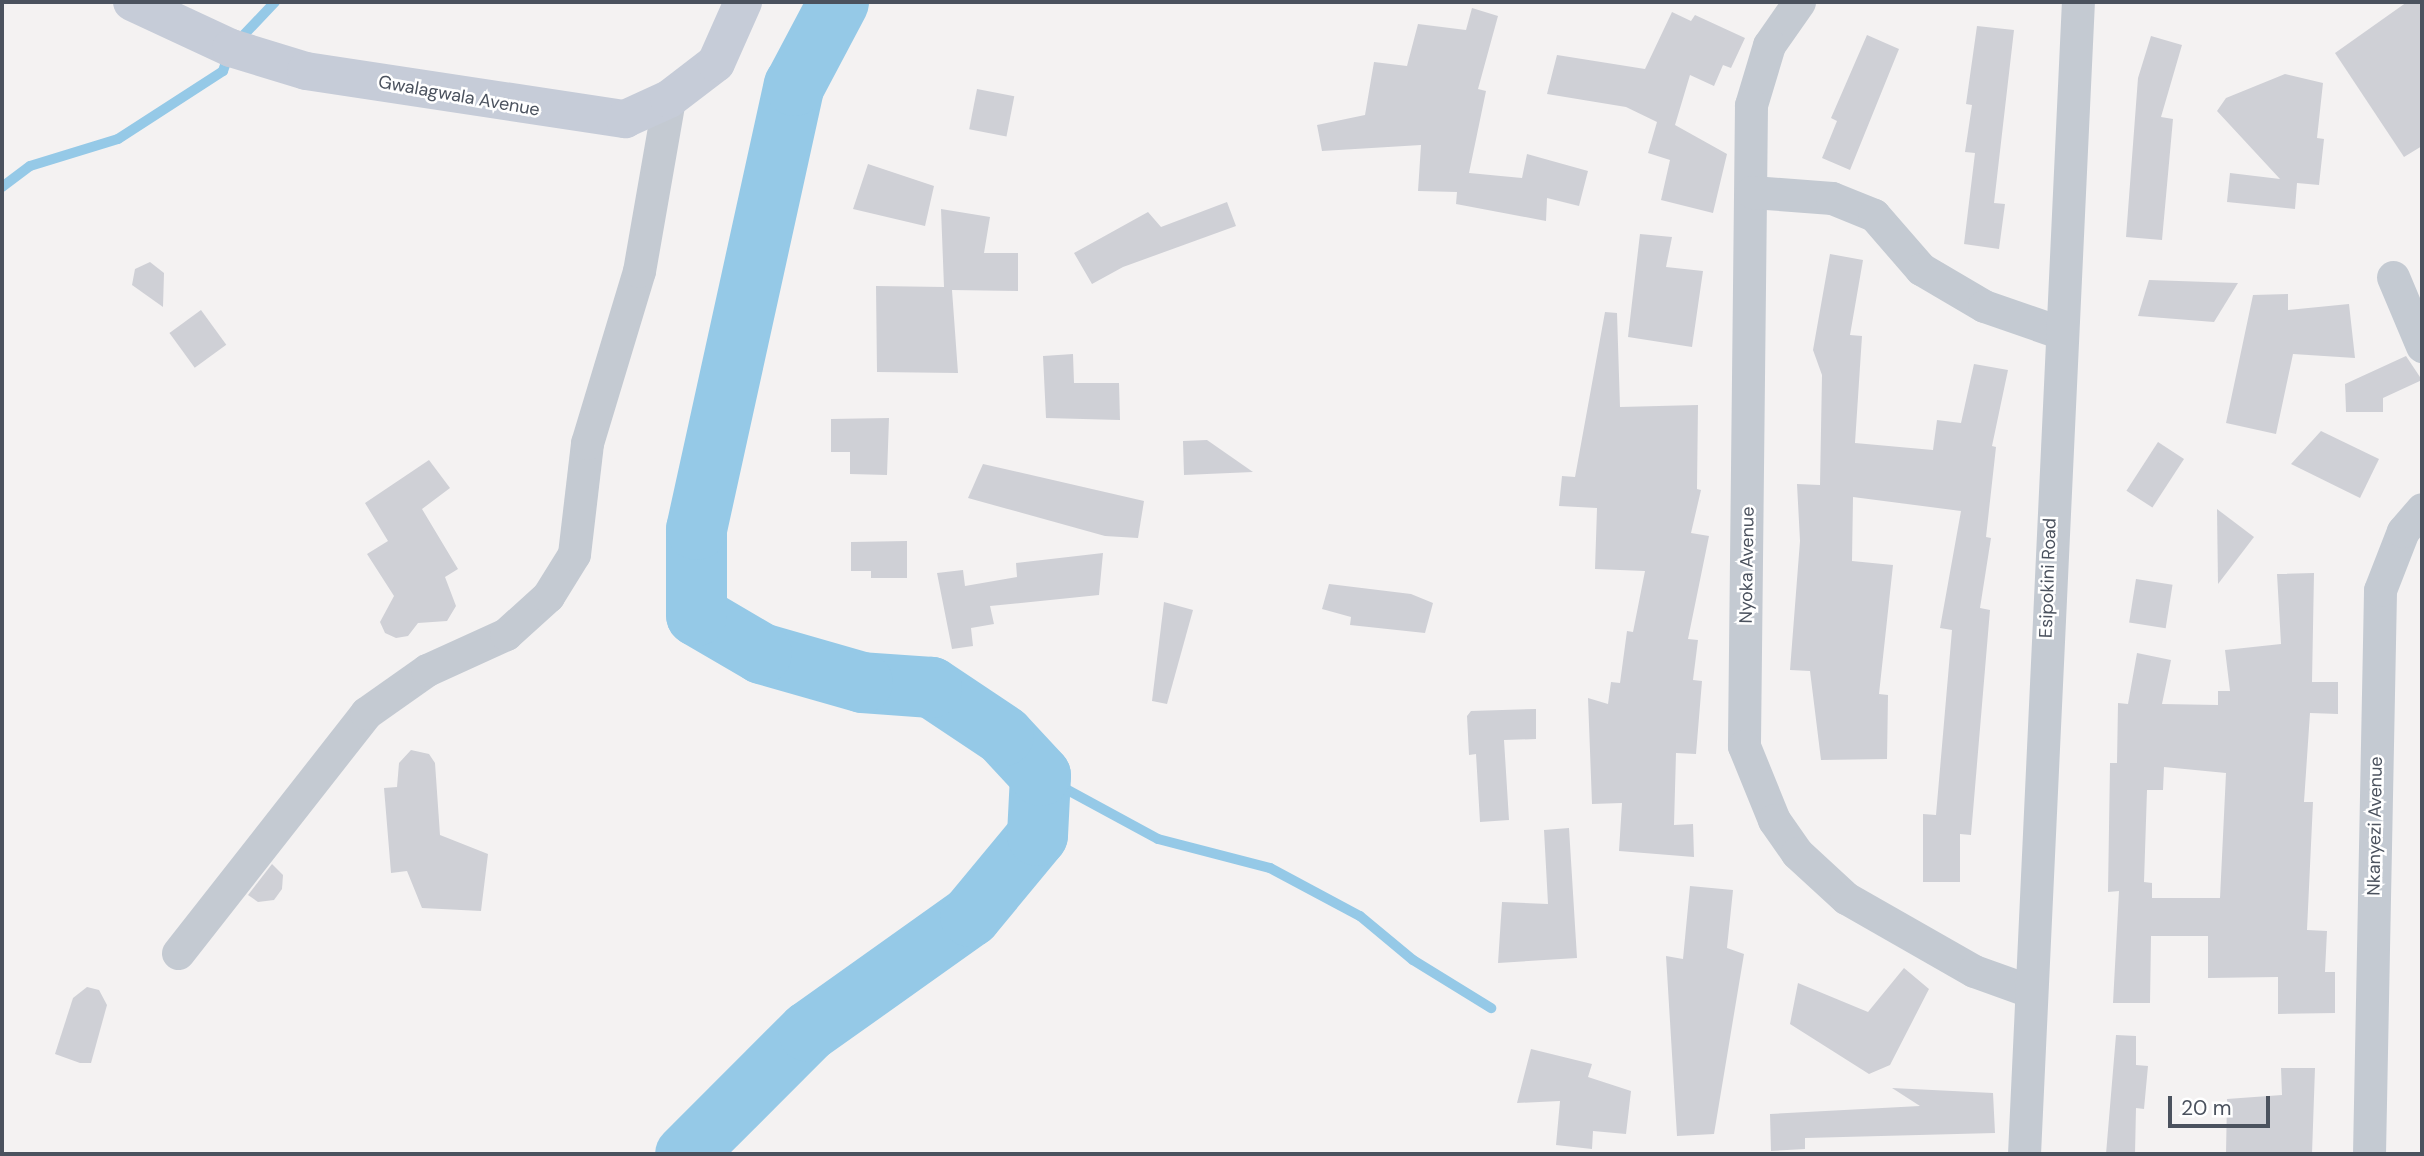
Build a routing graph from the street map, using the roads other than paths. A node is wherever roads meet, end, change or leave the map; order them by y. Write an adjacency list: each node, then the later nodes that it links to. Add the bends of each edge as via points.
1 (132, 2): 5 (street, Gwalagwala Avenue, via 231,48 306,71 573,116 625,119)
2 (743, 2): 5 (street, Gwalagwala Avenue, via 716,63)
3 (1798, 2): 6 (street, Nyoka Avenue, via 1769,45 1751,105)
4 (2078, 2): 8 (street, Esipokini Road)
5 (669, 99): 11 (street, via 639,271 587,443 573,554 548,596 506,634 427,670 366,713)
6 (1752, 192): 8 (street, via 1832,198 1863,210 1885,222 1921,269 1984,306); 12 (street, Nyoka Avenue, via 1744,746 1757,786 1797,853 1846,898 1974,971)
7 (2393, 277): 9 (street)
8 (2059, 332): 12 (street, Esipokini Road)
9 (2422, 346)
10 (2422, 509): 14 (street, Nkanyezi Avenue, via 2403,531 2380,590)
11 (178, 953)
12 (2031, 991): 13 (street, Esipokini Road)
13 (2024, 1154)
14 (2369, 1154)

